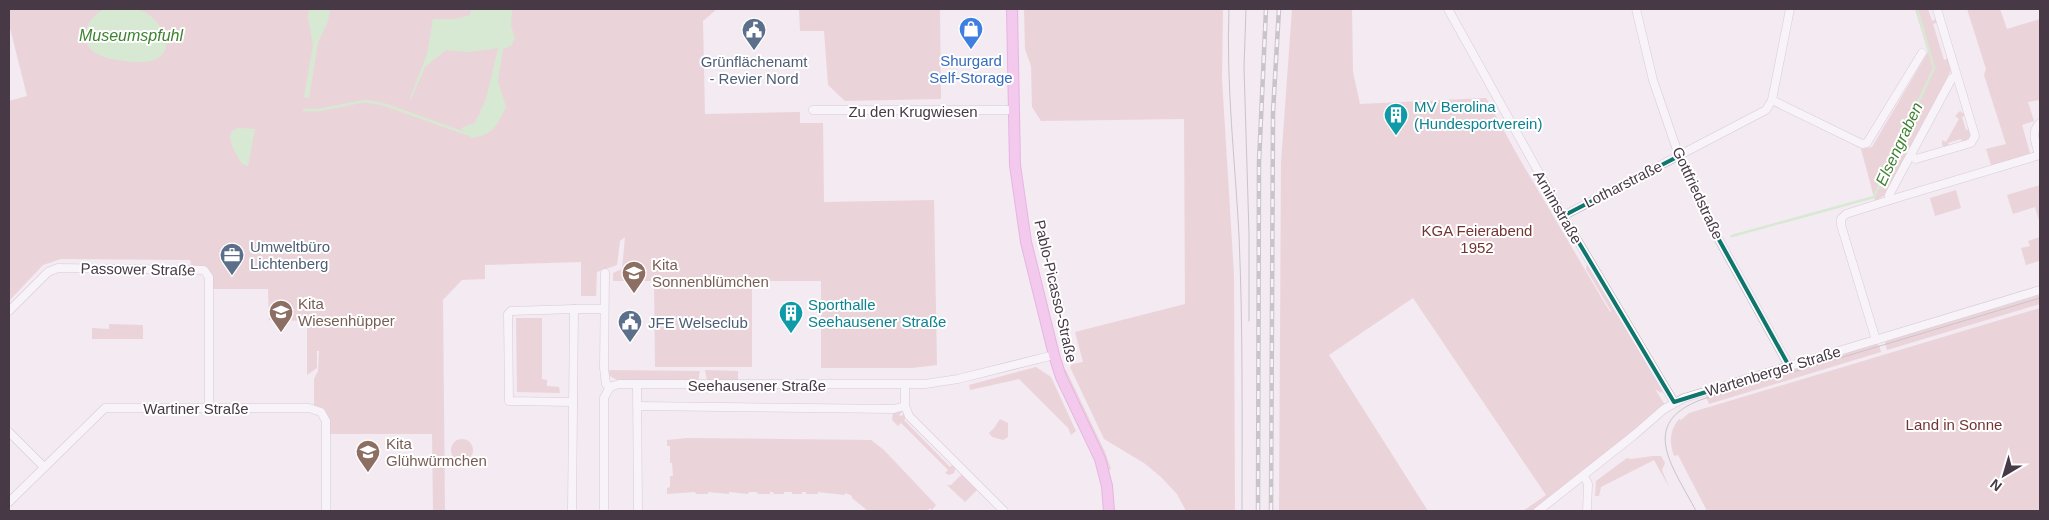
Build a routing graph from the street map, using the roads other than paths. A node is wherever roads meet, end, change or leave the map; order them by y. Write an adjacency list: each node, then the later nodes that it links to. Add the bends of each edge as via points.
1 (1012, 9): 10 (main road, Pablo-Picasso-Straße)
2 (1448, 9): 16 (street, Arnimstraße)
3 (1636, 9): 13 (street, Gottfriedstraße, via 1653,80)
4 (1790, 9): 8 (street)
5 (1937, 9): 7 (street)
6 (1922, 53): 8 (street, via 1867,144)
7 (1957, 76): 14 (street, via 1952,78); 14 (street, via 1974,140 1930,156 1916,159)
8 (1772, 100): 13 (street, Lotharstraße, via 1766,110)
9 (813, 110): 10 (street, Zu den Krugwiesen)
10 (1013, 110): 23 (main road, Pablo-Picasso-Straße, via 1015,165 1025,234)
11 (2040, 123): 12 (street, via 2034,128)
12 (2040, 155): 15 (street)
13 (1679, 156): 16 (street, Lotharstraße); 24 (street, Gottfriedstraße, via 1718,238)
14 (1911, 156): 15 (street, via 1889,195)
15 (1890, 200): 22 (street, via 1846,214 1841,219)
16 (1563, 216): 29 (street, Arnimstraße)
17 (605, 273): 20 (street)
18 (2040, 290): 22 (street, Wartenberger Straße)
19 (574, 309): 20 (street); 28 (street); 28 (street, via 511,310 508,314 509,401)
20 (604, 309): 27 (street, via 604,368 606,384)
21 (9, 311): 32 (street, Passower Straße, via 48,272 58,268 204,270 209,277)
22 (1876, 340): 24 (street, Wartenberger Straße)
23 (1054, 355): 26 (street, Seehausener Straße, via 941,382); 42 (main road, Pablo-Picasso-Straße, via 1100,459)
24 (1788, 366): 29 (street, Wartenberger Straße)
25 (638, 384): 26 (street, Seehausener Straße); 27 (street, Seehausener Straße); 30 (street)
26 (905, 385): 31 (street)
27 (610, 387): 39 (street, via 604,398)
28 (573, 402): 38 (street)
29 (1674, 402): 35 (street, Wartenberger Straße)
30 (638, 406): 31 (street, Seehausener Straße, via 894,410); 40 (street)
31 (905, 406): 41 (street, via 910,416)
32 (209, 408): 34 (street, Wartiner Straße, via 106,408); 37 (street, Wartiner Straße, via 309,408 321,412 326,425)
33 (9, 432): 34 (street)
34 (44, 467): 36 (street, Wartiner Straße)
35 (1584, 476): 43 (street, Wartenberger Straße); 44 (street, via 1588,484)
36 (9, 502)
37 (326, 511)
38 (572, 511)
39 (604, 511)
40 (638, 511)
41 (1004, 511)
42 (1109, 511)
43 (1538, 511)
44 (1587, 511)

